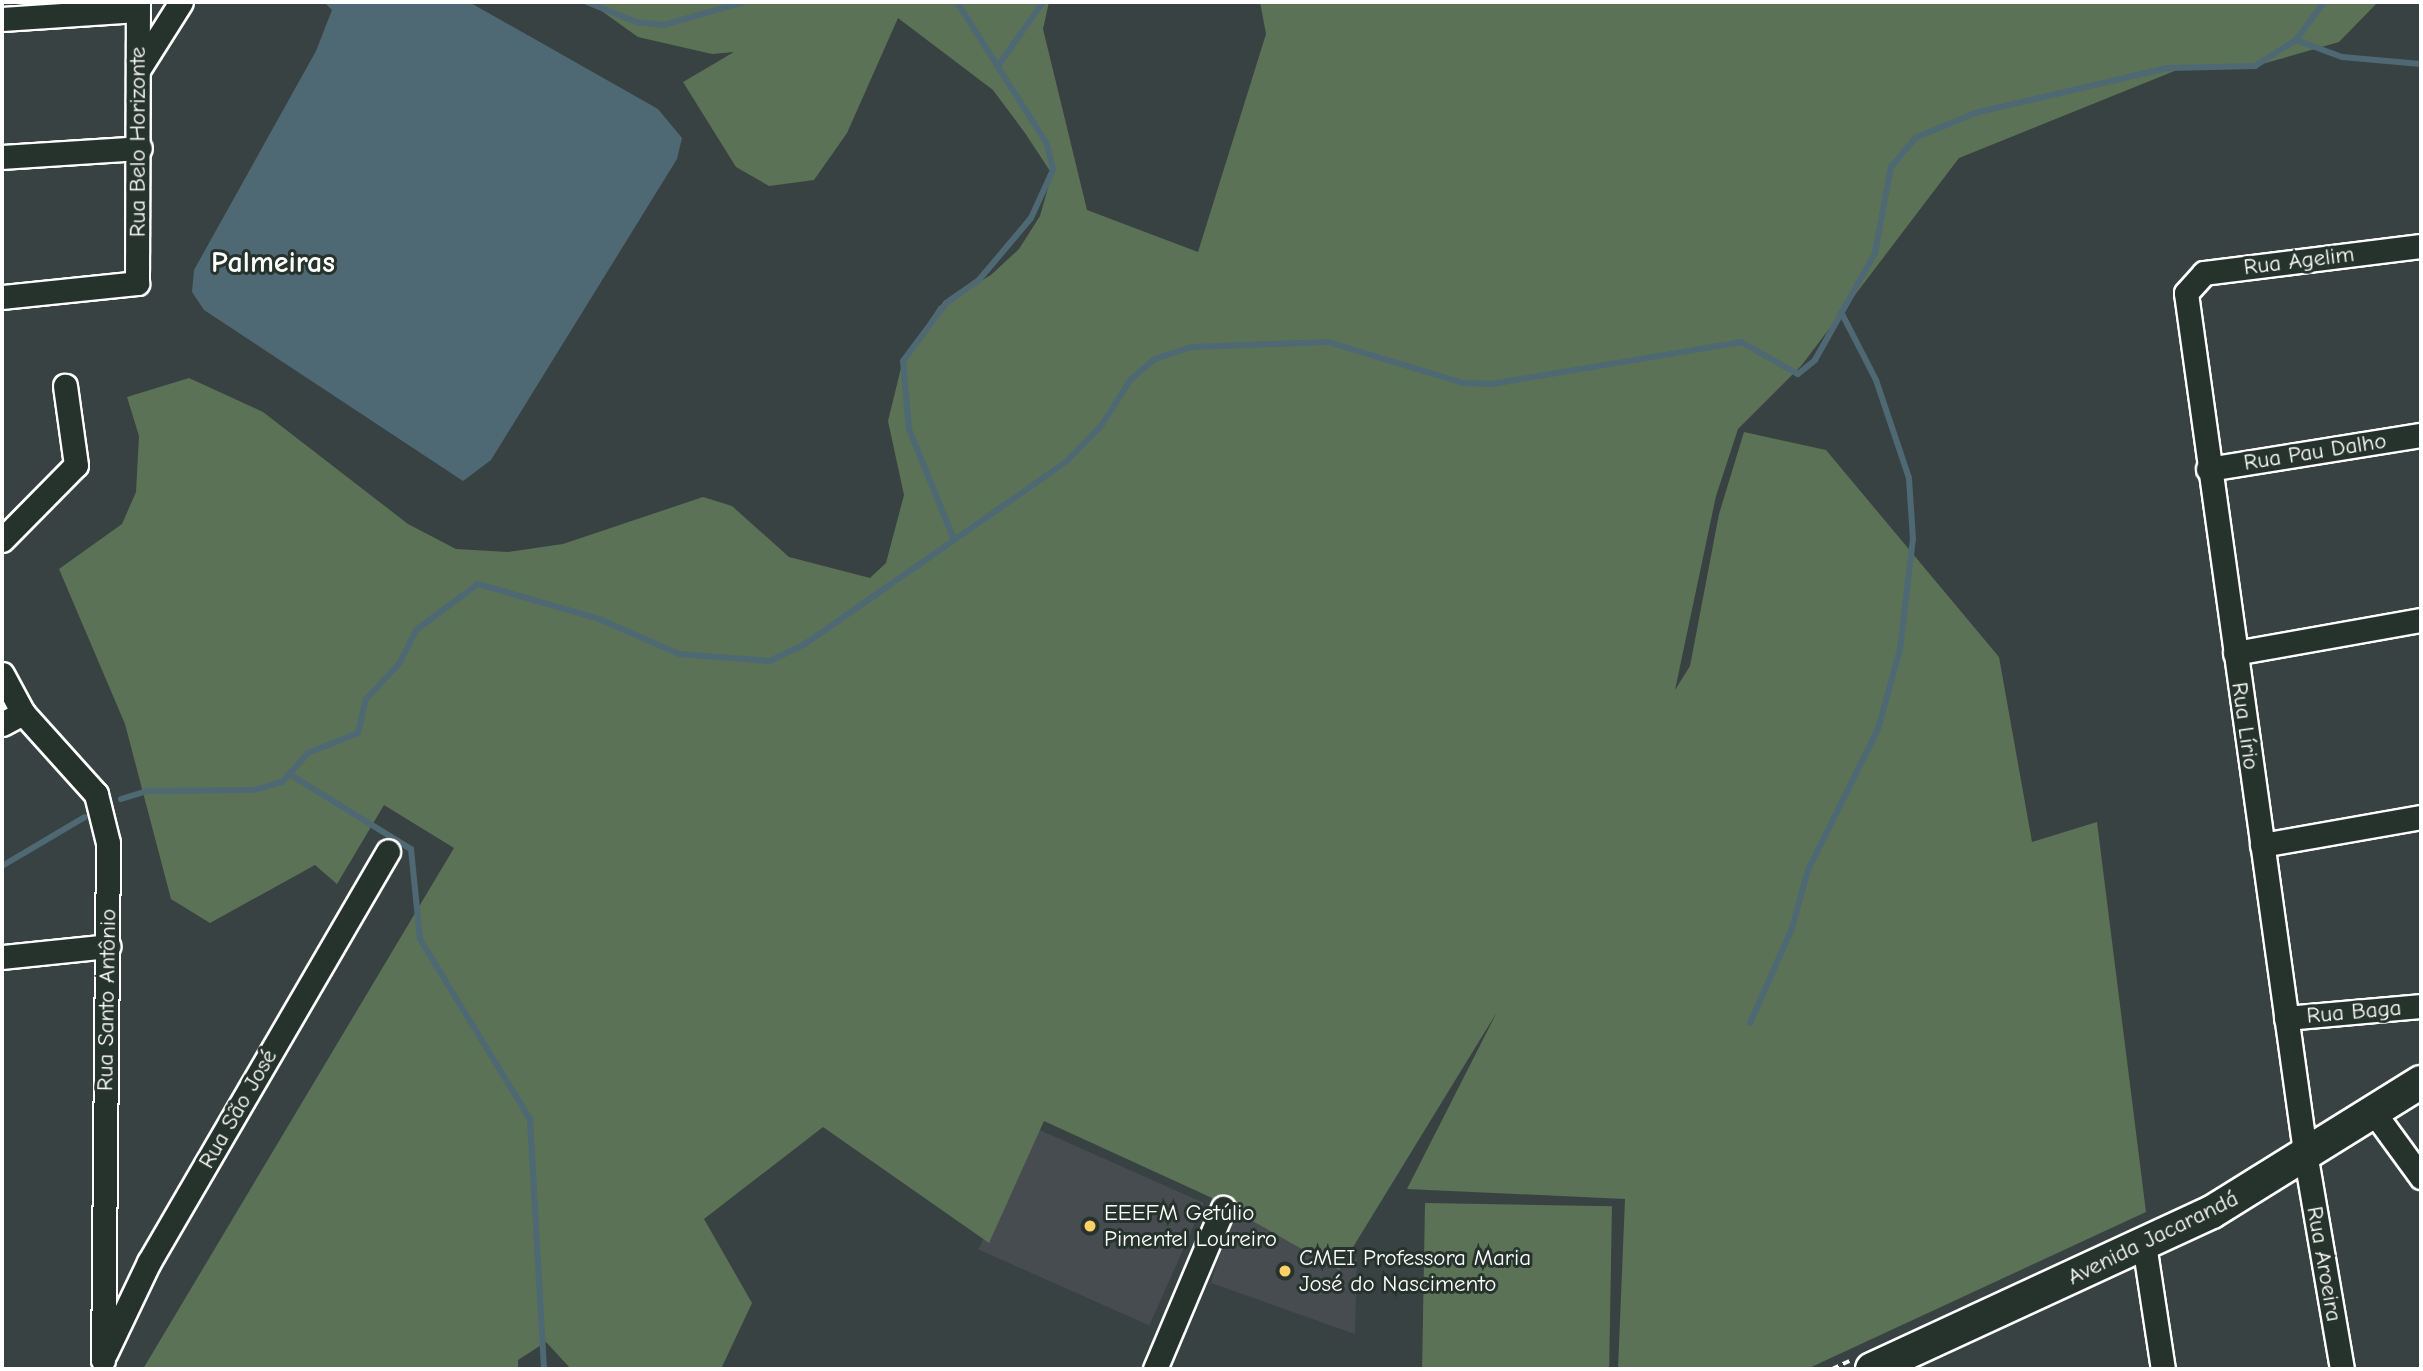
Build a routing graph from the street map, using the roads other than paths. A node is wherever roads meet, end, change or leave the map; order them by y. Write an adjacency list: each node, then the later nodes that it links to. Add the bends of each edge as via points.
1 (181, 2): 4 (street)
2 (138, 6): 3 (street); 4 (street, Rua Belo Horizonte)
3 (2, 19)
4 (137, 72): 5 (street, Rua Belo Horizonte)
5 (140, 148): 6 (street); 9 (street, Rua Belo Horizonte, via 137,283)
6 (2, 157)
7 (2421, 246): 8 (street, Rua Agelim, via 2204,273)
8 (2186, 293): 12 (street, Rua Lírio)
9 (2, 298)
10 (65, 386): 13 (street, via 76,465)
11 (2421, 435): 12 (street, Rua Pau Dalho)
12 (2208, 469): 15 (street, Rua Lírio)
13 (2, 541)
14 (2421, 620): 15 (street)
15 (2235, 653): 20 (street, Rua Lírio)
16 (2, 674): 17 (street, Rua Santo Antônio)
17 (23, 713): 18 (street); 22 (street, Rua Santo Antônio, via 96,794 108,843)
18 (2, 724)
19 (2421, 817): 20 (street)
20 (2262, 845): 25 (street, Rua Lírio)
21 (388, 852): 32 (street, Rua São José, via 149,1262)
22 (108, 946): 23 (street); 32 (street, Rua Santo Antônio)
23 (2, 957)
24 (2421, 1006): 25 (street, Rua Baga)
25 (2286, 1018): 28 (street, Rua Lírio)
26 (2421, 1082): 27 (main road, Avenida Jacarandá)
27 (2375, 1114): 28 (main road, Avenida Jacarandá); 29 (street)
28 (2306, 1158): 31 (main road, Avenida Jacarandá); 36 (street, Rua Aroeira)
29 (2421, 1177)
30 (1223, 1208): 33 (street)
31 (2144, 1244): 34 (main road, Avenida Jacarandá); 35 (street)
32 (104, 1366)
33 (1155, 1369)
34 (1872, 1369)
35 (2163, 1369)
36 (2342, 1369)

